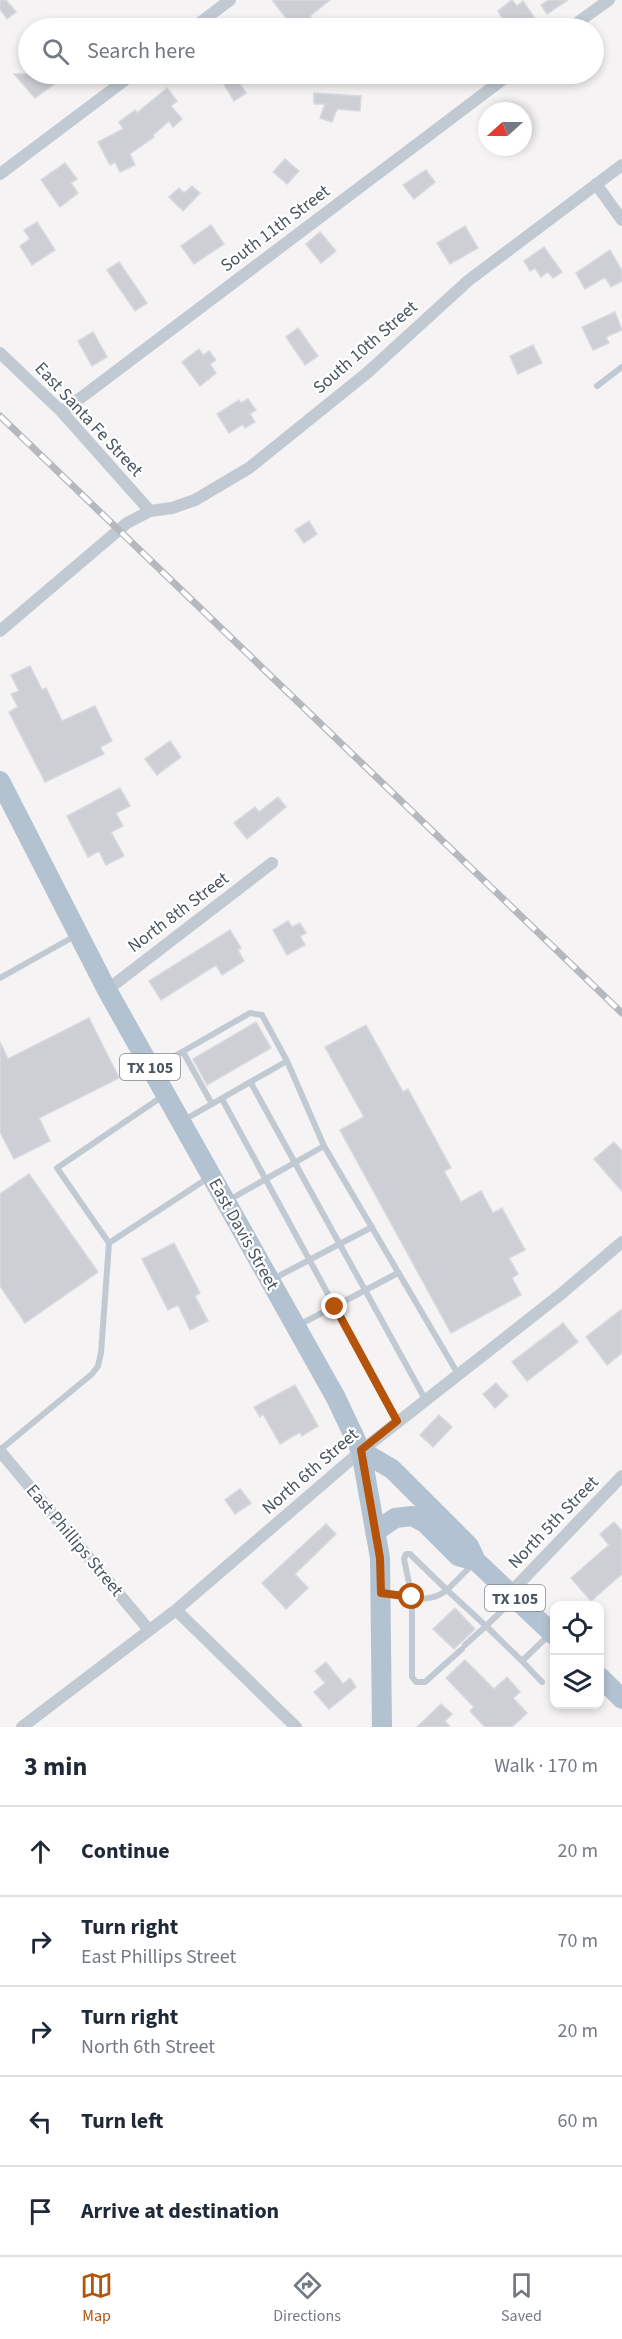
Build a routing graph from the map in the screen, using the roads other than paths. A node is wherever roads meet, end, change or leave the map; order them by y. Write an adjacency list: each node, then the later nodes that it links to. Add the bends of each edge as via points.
1 (230, 0): 3 (street)
2 (609, 0): 4 (street)
3 (206, 18)
4 (584, 18)
5 (120, 84): 8 (street)
6 (497, 84): 14 (street, South 11th Street)
7 (622, 165): 9 (street, South 10th Street)
8 (0, 174)
9 (596, 184): 10 (street); 15 (street, South 10th Street, via 469,280 367,373 249,468 195,500)
10 (622, 220)
11 (0, 353): 14 (street, East Santa Fe Street)
12 (622, 368): 13 (lane)
13 (597, 386)
14 (62, 412): 15 (street, East Santa Fe Street)
15 (150, 511): 16 (street, South 10th Street, via 117,529)
16 (0, 631)
17 (0, 781): 19 (main road, East Davis Street / TX 105)
18 (272, 863): 21 (street, North 8th Street)
19 (78, 934): 20 (lane); 21 (main road, East Davis Street / TX 105)
20 (0, 978)
21 (107, 990): 24 (main road, East Davis Street / TX 105)
22 (183, 1052): 23 (lane, via 257,1012); 24 (lane); 28 (lane)
23 (287, 1061): 25 (lane); 30 (lane)
24 (152, 1070): 26 (main road, East Davis Street / TX 105)
25 (251, 1083): 27 (lane); 31 (lane)
26 (166, 1095): 29 (main road, East Davis Street / TX 105); 37 (lane, via 57,1168)
27 (222, 1099): 28 (lane); 33 (lane)
28 (212, 1104): 29 (lane)
29 (181, 1122): 32 (main road, East Davis Street / TX 105)
30 (324, 1146): 31 (lane); 35 (lane)
31 (295, 1163): 33 (lane); 38 (lane)
32 (212, 1176): 34 (main road, East Davis Street / TX 105); 37 (lane)
33 (265, 1179): 34 (lane); 39 (lane)
34 (226, 1201): 41 (main road, East Davis Street / TX 105)
35 (372, 1227): 38 (lane); 40 (lane)
36 (622, 1242): 45 (street, North 6th Street)
37 (109, 1243): 49 (lane, via 98,1366)
38 (339, 1244): 39 (lane); 42 (lane)
39 (309, 1260): 41 (lane); 43 (lane)
40 (398, 1273): 42 (lane); 45 (lane)
41 (270, 1280): 44 (main road, East Davis Street / TX 105)
42 (365, 1290): 43 (lane); 46 (lane)
43 (335, 1307): 44 (lane); 47 (lane)
44 (296, 1327): 48 (main road, East Davis Street / TX 105)
45 (458, 1374): 46 (street, North 6th Street)
46 (425, 1399): 47 (street, North 6th Street)
47 (397, 1421): 48 (street, North 6th Street)
48 (361, 1450): 51 (main road, TX 105); 52 (main road, TX 105, via 392,1469 469,1546); 57 (street, North 6th Street)
49 (0, 1451): 59 (street, East Phillips Street)
50 (622, 1476): 55 (street, North 5th Street)
51 (375, 1532): 52 (main road, via 395,1518 412,1516 458,1556); 54 (main road, TX 105)
52 (476, 1561): 53 (lane); 55 (main road, TX 105)
53 (447, 1590): 56 (lane, via 429,1600); 56 (lane, via 406,1554); 58 (lane)
54 (381, 1593): 56 (lane); 66 (main road, TX 105)
55 (513, 1595): 58 (lane); 60 (main road, TX 105)
56 (412, 1597): 58 (lane, via 412,1677 417,1682 425,1682)
57 (176, 1610): 59 (street, North 6th Street); 68 (street)
58 (486, 1626): 62 (lane)
59 (149, 1630): 67 (street, North 6th Street)
60 (550, 1630)
61 (550, 1636): 62 (lane)
62 (522, 1661): 64 (lane)
63 (604, 1681): 65 (main road)
64 (542, 1682)
65 (622, 1699)
66 (381, 1726)
67 (22, 1727)
68 (296, 1727)

